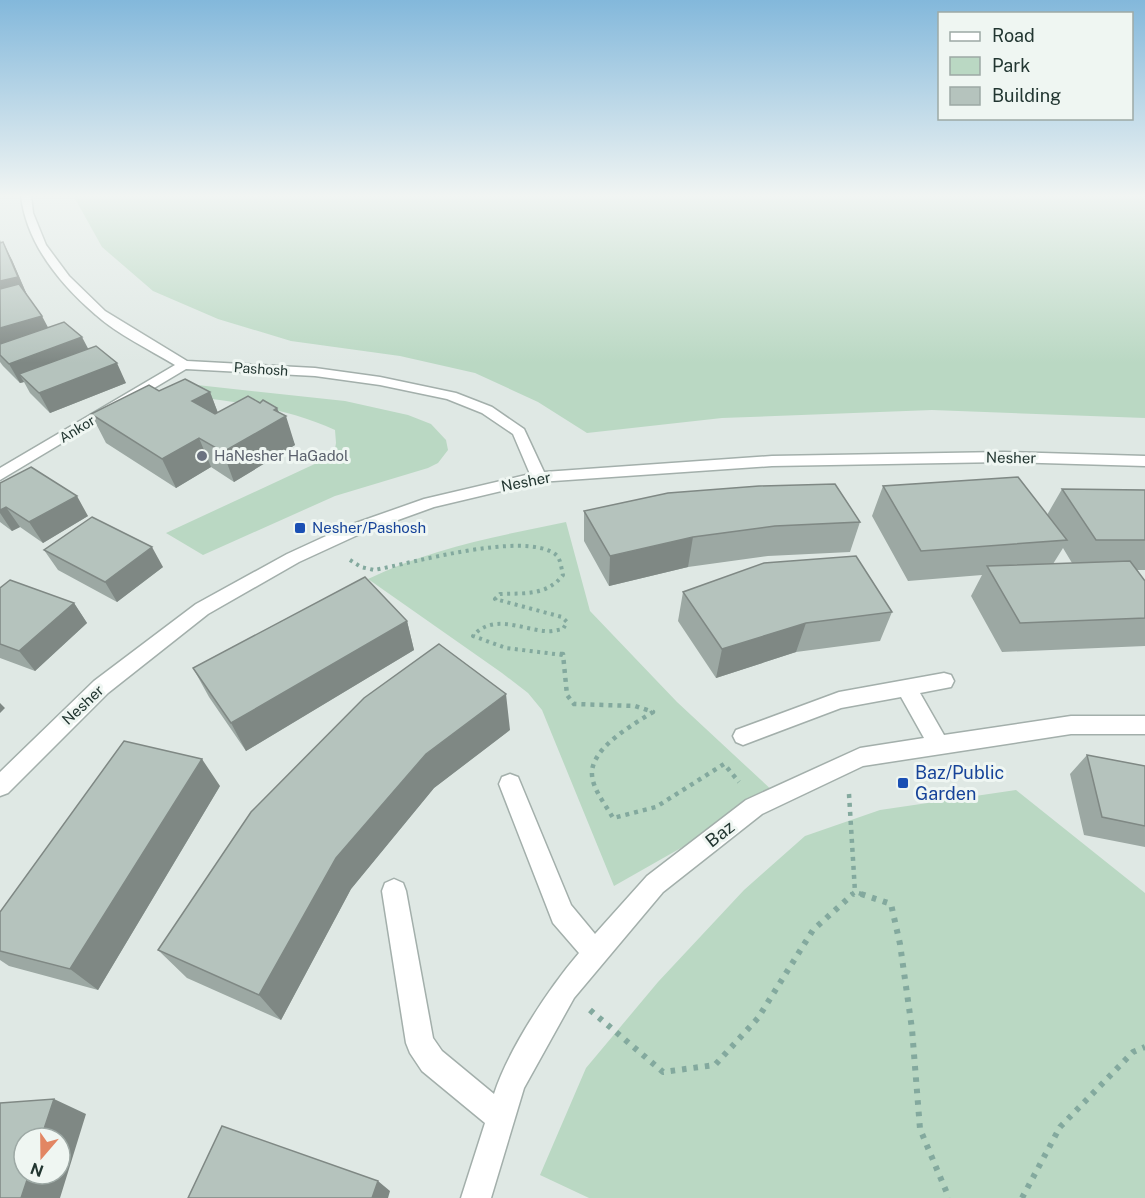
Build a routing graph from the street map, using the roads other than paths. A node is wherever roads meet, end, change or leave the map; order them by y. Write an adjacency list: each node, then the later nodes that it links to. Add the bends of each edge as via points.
1 (46, 251): 2 (street, Pashosh, via 64,278 101,314)
2 (184, 364): 4 (street, Ankor); 5 (street, Pashosh, via 315,372 452,396 487,410 519,432)
3 (1145, 461): 5 (street, Nesher, via 1003,457 772,461)
4 (0, 475)
5 (539, 477): 12 (street, Nesher, via 430,502 356,529 293,558 201,609 101,687)
6 (944, 681): 7 (street)
7 (906, 687): 9 (street, via 839,700); 10 (street)
8 (1145, 725): 10 (street, Baz, via 1071,725)
9 (743, 736)
10 (938, 745): 14 (street, Baz, via 860,757 754,807 655,884)
11 (510, 784): 14 (street, via 562,914)
12 (0, 786)
13 (394, 891): 15 (street, via 420,1043 432,1061)
14 (596, 953): 15 (street, Baz, via 565,989 512,1082)
15 (501, 1118): 16 (street, Baz)
16 (476, 1198)

